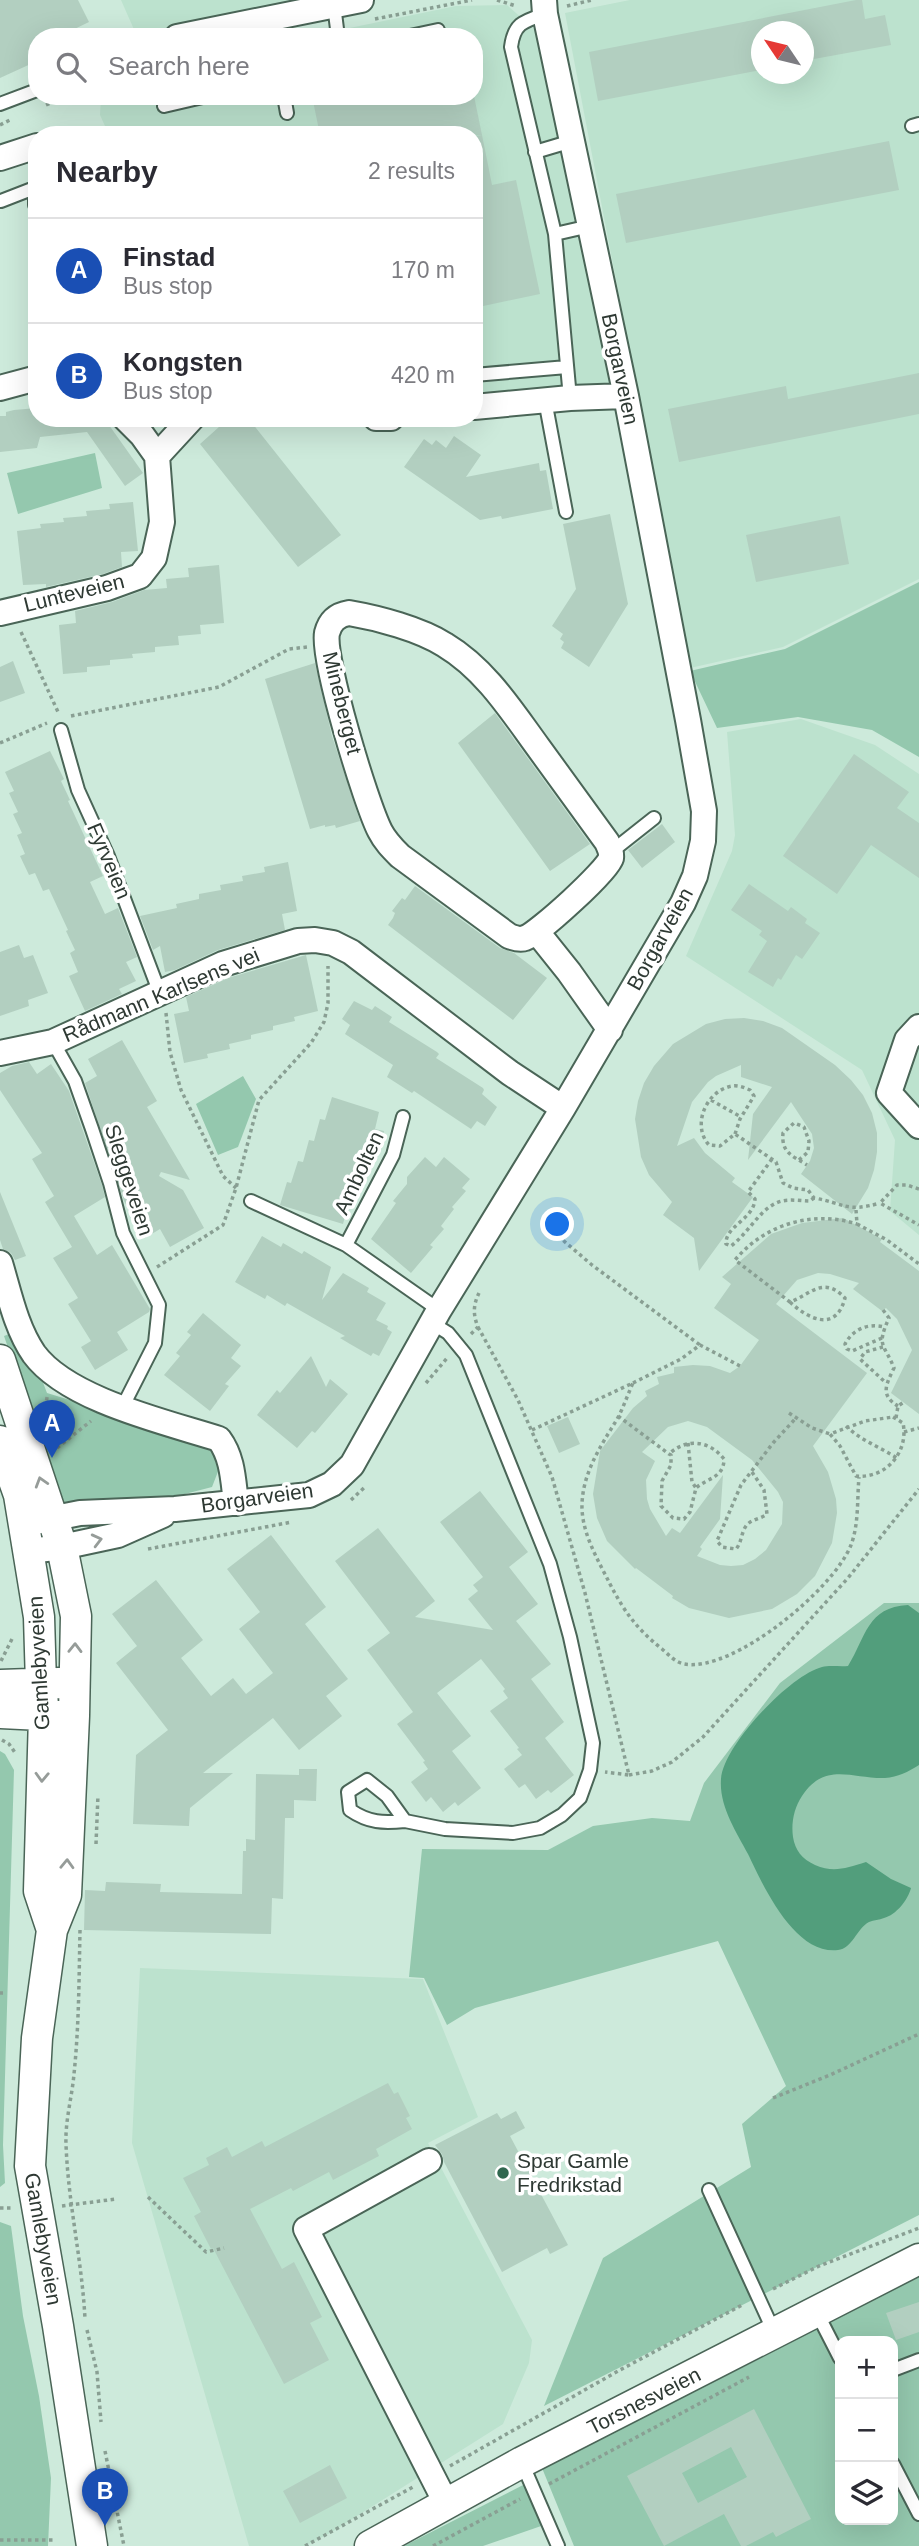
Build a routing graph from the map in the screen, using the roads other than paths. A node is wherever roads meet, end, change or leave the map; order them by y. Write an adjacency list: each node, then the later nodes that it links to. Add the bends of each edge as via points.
1 (361, 0): 3 (street)
2 (545, 7): 11 (street, Borgarveien); 13 (lane, via 523,21 512,34 511,47)
3 (336, 23): 4 (street)
4 (274, 27)
5 (28, 93): 6 (lane)
6 (0, 104)
7 (168, 105): 9 (lane)
8 (285, 105): 10 (lane)
9 (164, 106)
10 (286, 113)
11 (572, 141): 13 (lane); 17 (street, Borgarveien)
12 (28, 149): 14 (street)
13 (535, 152): 18 (lane)
14 (0, 158)
15 (28, 190): 16 (lane)
16 (1, 201)
17 (590, 226): 18 (lane); 23 (street, Borgarveien)
18 (555, 234): 19 (lane)
19 (567, 367): 20 (lane); 24 (lane)
20 (483, 374)
21 (28, 380): 22 (street)
22 (0, 388)
23 (626, 396): 24 (street); 38 (street, Borgarveien, via 704,811 695,876)
24 (570, 398): 25 (street)
25 (545, 400): 26 (street); 30 (lane)
26 (483, 406)
27 (133, 427): 29 (street)
28 (184, 427): 29 (street)
29 (157, 456): 31 (street, Lunteveien, via 162,522 154,558 141,576)
30 (566, 512)
31 (5, 611)
32 (61, 724): 36 (lane, Fyrveien, via 78,790)
33 (654, 818): 34 (lane)
34 (611, 852): 35 (street, via 611,861); 35 (street, Mineberget, via 489,683 469,663 424,635 349,613 335,618 326,646 329,670 366,792 388,844 509,936 525,938)
35 (537, 932): 38 (street)
36 (159, 992): 39 (street, Rådmann Karlsens vei); 41 (street, Rådmann Karlsens vei, via 223,964 298,941 333,943)
37 (919, 1027): 43 (street, via 907,1040 889,1093)
38 (610, 1030): 41 (street, Borgarveien)
39 (53, 1042): 40 (street, Rådmann Karlsens vei); 49 (lane, Sleggeveien, via 75,1081 123,1233 159,1305 155,1343)
40 (0, 1053)
41 (563, 1108): 47 (street, Borgarveien)
42 (403, 1117): 45 (lane, Ambolten, via 393,1155)
43 (919, 1126)
44 (251, 1201): 45 (lane, Ambolten)
45 (346, 1245): 47 (lane, Ambolten)
46 (0, 1263): 49 (street, via 20,1327 35,1355 62,1381)
47 (435, 1316): 51 (street, Borgarveien, via 352,1465 332,1484 309,1494); 61 (lane, Ambolten, via 466,1355 550,1564 593,1743 580,1798 540,1828 472,1831)
48 (0, 1360): 53 (street, Gamlebyveien, one-way to 48)
49 (117, 1406): 51 (street, via 219,1439 228,1450)
50 (0, 1441): 53 (street, Gamlebyveien)
51 (236, 1503): 52 (street, Borgarveien)
52 (175, 1509): 53 (street, Borgarveien, via 104,1511); 54 (street, Borgarveien, one-way to 52, via 118,1535)
53 (36, 1531): 54 (street, Gamlebyveien); 56 (street, Gamlebyveien)
54 (62, 1547): 55 (street, Gamlebyveien, one-way to 54, via 76,1616)
55 (74, 1683): 56 (street); 60 (street, Gamlebyveien)
56 (41, 1684): 57 (street); 59 (street, Gamlebyveien)
57 (0, 1685)
58 (0, 1713): 59 (street)
59 (44, 1716): 60 (street); 62 (street, Gamlebyveien, one-way to 62, via 39,1891)
60 (74, 1716): 62 (street, Gamlebyveien, one-way to 60)
61 (405, 1821): 61 (lane, Ambolten, via 387,1796 367,1780 348,1792 350,1810 363,1819 383,1824)
62 (67, 1926): 75 (street, Gamlebyveien, via 37,2038 30,2166)
63 (429, 2161): 73 (street, via 306,2230)
64 (709, 2190): 67 (lane)
65 (919, 2259): 66 (street, Torsnesveien)
66 (817, 2313): 67 (street, Torsnesveien); 68 (lane)
67 (775, 2334): 71 (street, Torsnesveien)
68 (835, 2348)
69 (919, 2360): 70 (lane)
70 (898, 2369)
71 (522, 2462): 73 (street, Torsnesveien); 77 (lane)
72 (898, 2474): 74 (lane)
73 (446, 2503): 76 (street, Torsnesveien)
74 (919, 2514)
75 (92, 2546)
76 (370, 2546)
77 (558, 2546)

